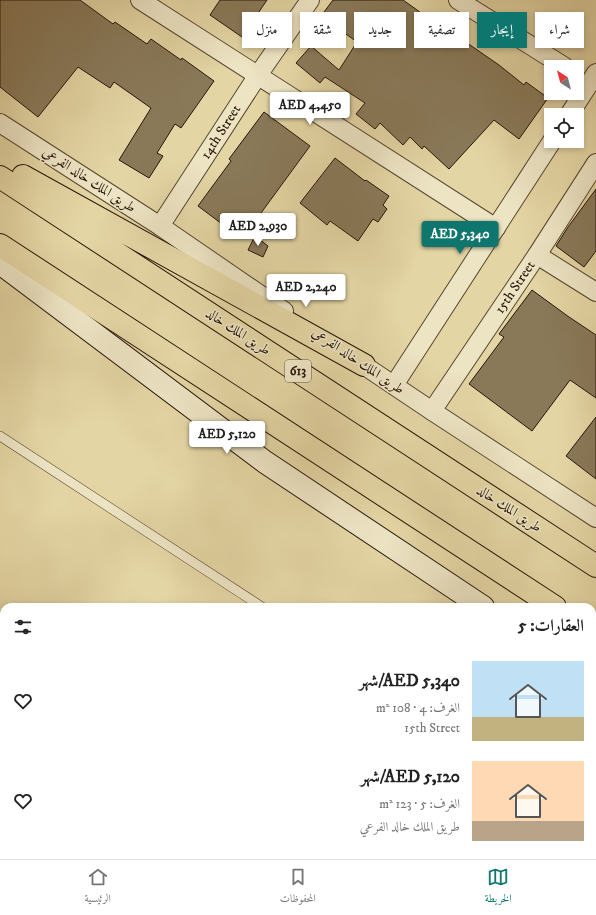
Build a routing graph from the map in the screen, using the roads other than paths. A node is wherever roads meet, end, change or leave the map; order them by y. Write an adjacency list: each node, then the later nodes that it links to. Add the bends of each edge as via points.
1 (140, 0): 5 (street)
2 (310, 0): 5 (street, 14th Street)
3 (458, 0): 4 (street)
4 (554, 60)
5 (258, 75): 13 (street, 14th Street); 14 (street)
6 (590, 79): 7 (street)
7 (573, 108)
8 (0, 123): 13 (street, طريق الملك خالد الفرعي)
9 (547, 148): 14 (street)
10 (596, 162): 16 (street, 15th Street)
11 (0, 163): 19 (highway)
12 (0, 177): 24 (highway, طريق الملك خالد / 613)
13 (160, 226): 19 (street, طريق الملك خالد الفرعي)
14 (496, 228): 20 (street)
15 (0, 245): 27 (highway)
16 (537, 255): 18 (street); 21 (street, 15th Street)
17 (0, 263): 26 (main road, via 264,462)
18 (596, 292)
19 (364, 365): 20 (street, طريق الملك خالد الفرعي)
20 (394, 385): 21 (street, طريق الملك خالد الفرعي)
21 (432, 411): 23 (street, طريق الملك خالد الفرعي)
22 (0, 436): 25 (lane)
23 (596, 518)
24 (596, 566)
25 (256, 603)
26 (478, 603)
27 (549, 603)

